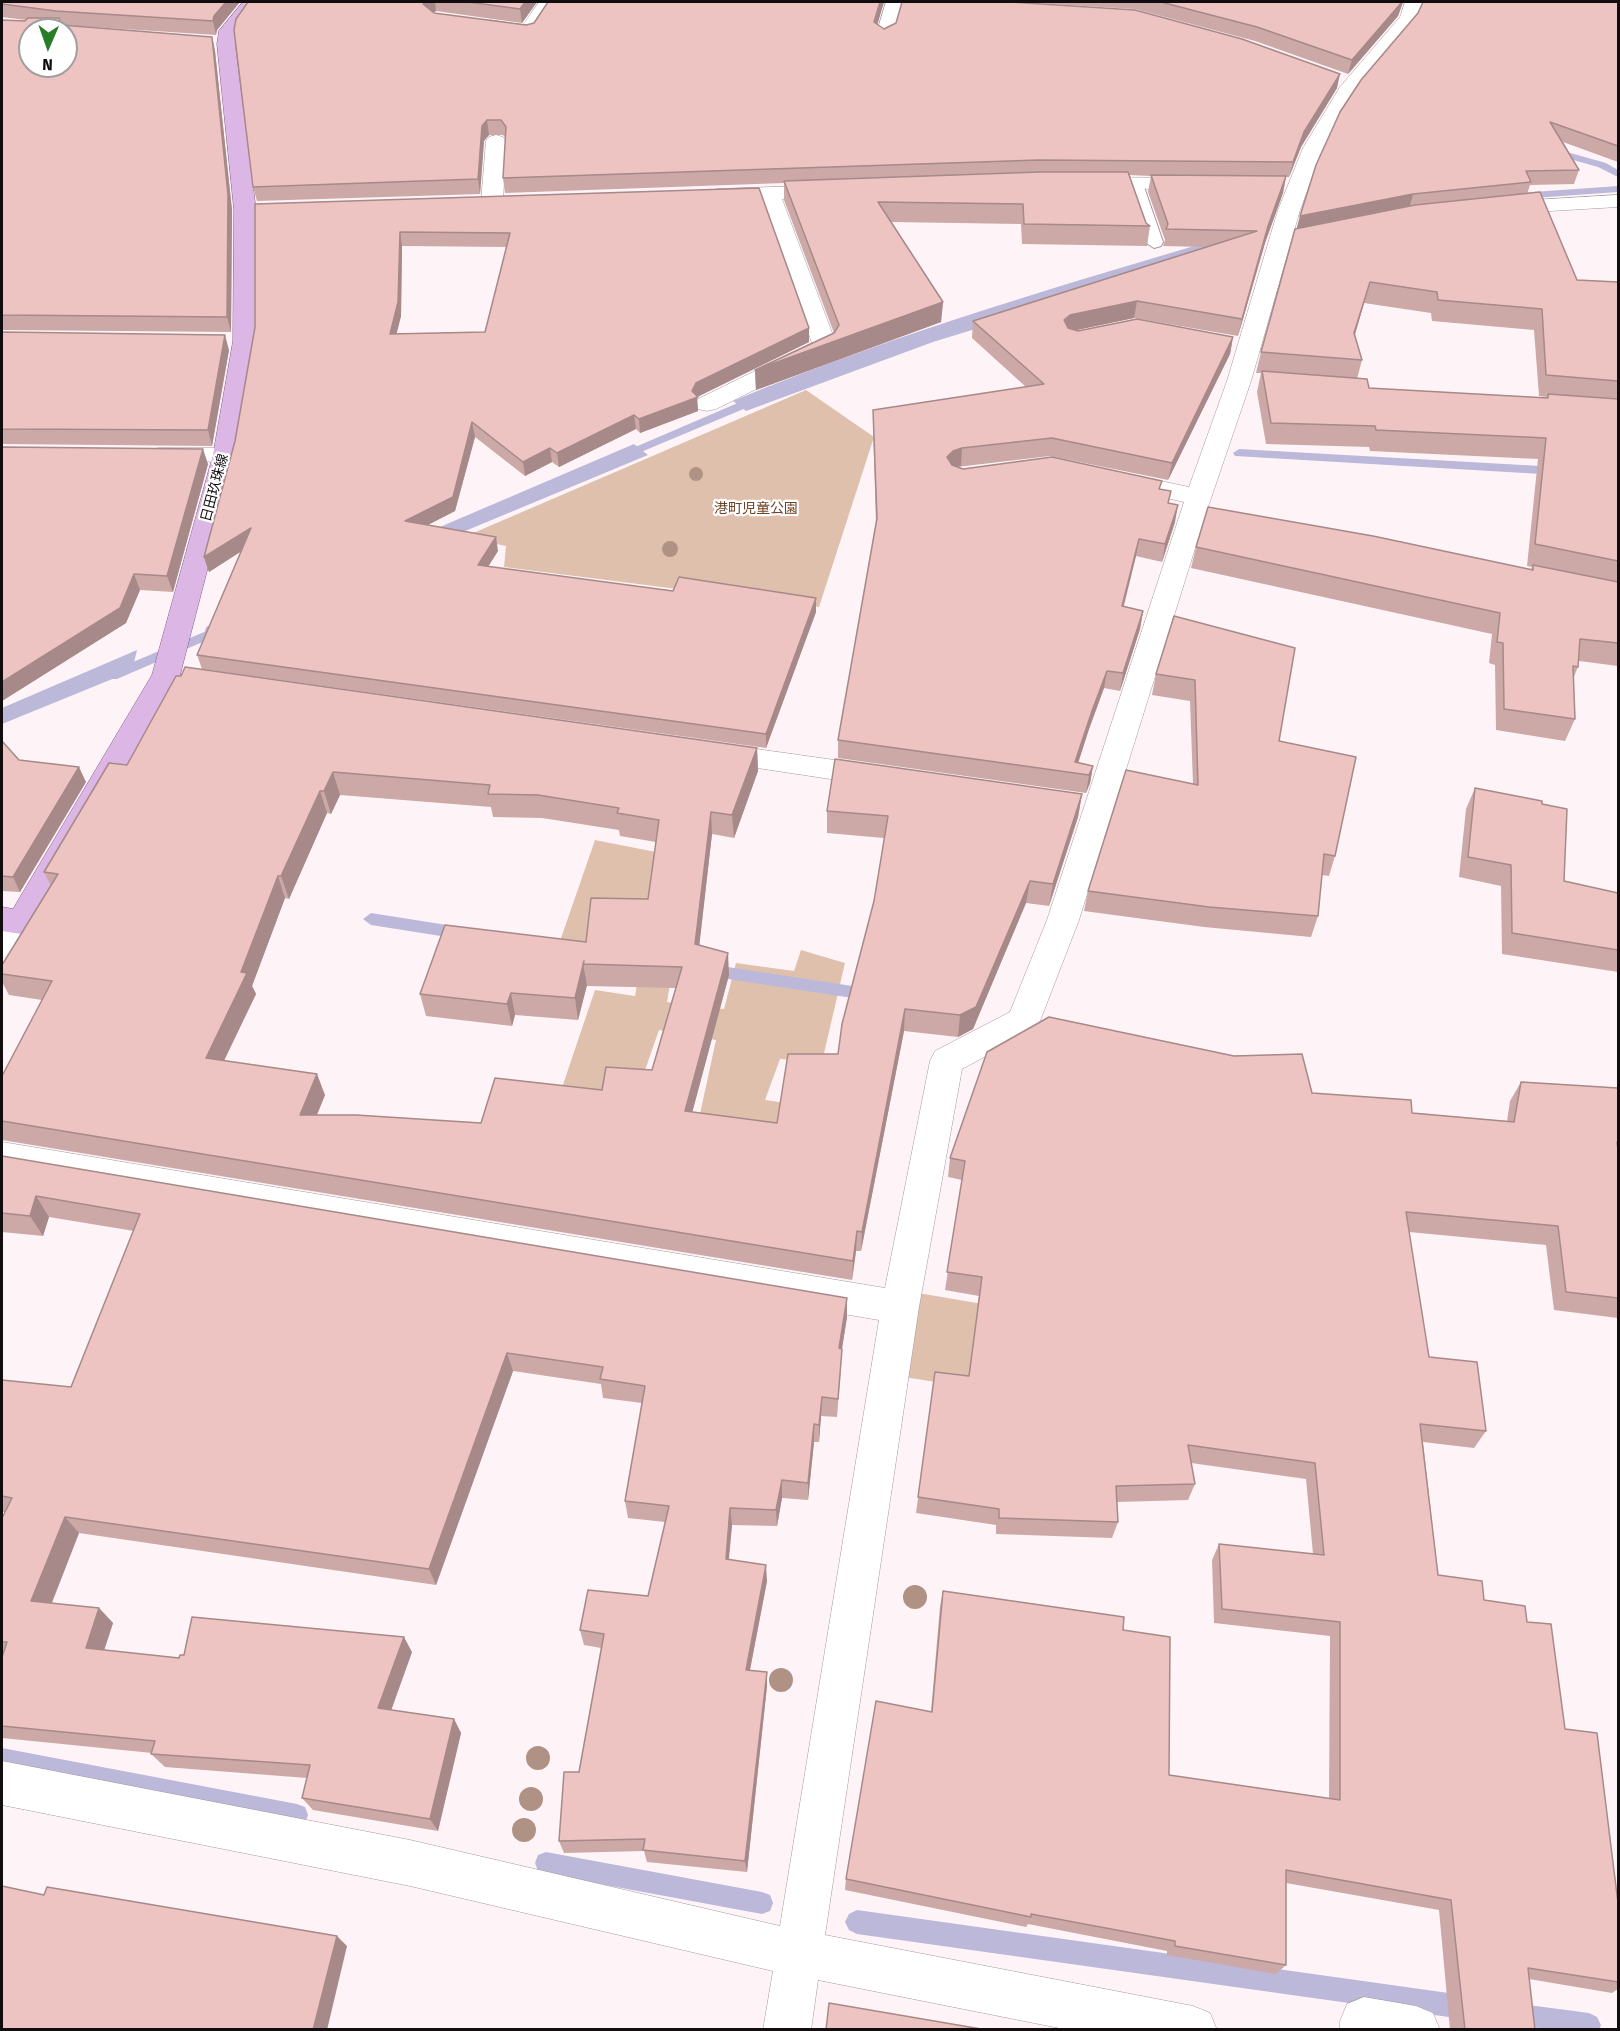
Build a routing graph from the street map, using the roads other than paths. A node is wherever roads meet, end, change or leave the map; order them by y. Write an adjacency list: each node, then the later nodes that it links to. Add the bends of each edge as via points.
1 (252, 2): 24 (main road, 日田玖珠線, via 216,44)
2 (548, 2): 5 (street, via 528,31)
3 (895, 2): 6 (street)
4 (1414, 2): 8 (street, via 1409,18)
5 (470, 23)
6 (885, 35)
7 (1330, 77): 8 (street)
8 (1351, 84): 14 (street, via 1313,148)
9 (496, 141): 20 (street)
10 (1069, 183): 11 (street)
11 (1134, 184): 12 (street); 25 (lane)
12 (1217, 184)
13 (1276, 184): 14 (street)
14 (1299, 184): 32 (street, via 1289,210 1289,241 1238,346 1251,382)
15 (850, 190): 16 (street)
16 (769, 193): 17 (street); 28 (street, via 825,346)
17 (699, 195)
18 (514, 201): 20 (street)
19 (1618, 201): 23 (street)
20 (492, 202): 21 (street)
21 (469, 203)
22 (271, 208): 24 (street)
23 (1481, 209)
24 (245, 210): 27 (main road, 日田玖珠線)
25 (1154, 242)
26 (222, 341): 27 (street)
27 (245, 341): 30 (main road, 日田玖珠線)
28 (707, 404)
29 (141, 454): 30 (street)
30 (225, 456): 35 (main road, 日田玖珠線, via 177,630 178,677)
31 (1096, 475): 32 (street)
32 (1205, 507): 38 (street, via 1083,805 1063,920 1023,1021 947,1061)
33 (688, 749): 34 (street)
34 (902, 779)
35 (11, 920): 36 (street)
36 (2, 958)
37 (2, 1157): 38 (street)
38 (900, 1307): 40 (street)
39 (2, 1783): 40 (street, via 410,1863)
40 (798, 1952): 41 (street); 42 (street)
41 (786, 2030)
42 (1193, 2030)
43 (1364, 2030): 44 (street, via 1364,2021)
44 (1416, 2030)

